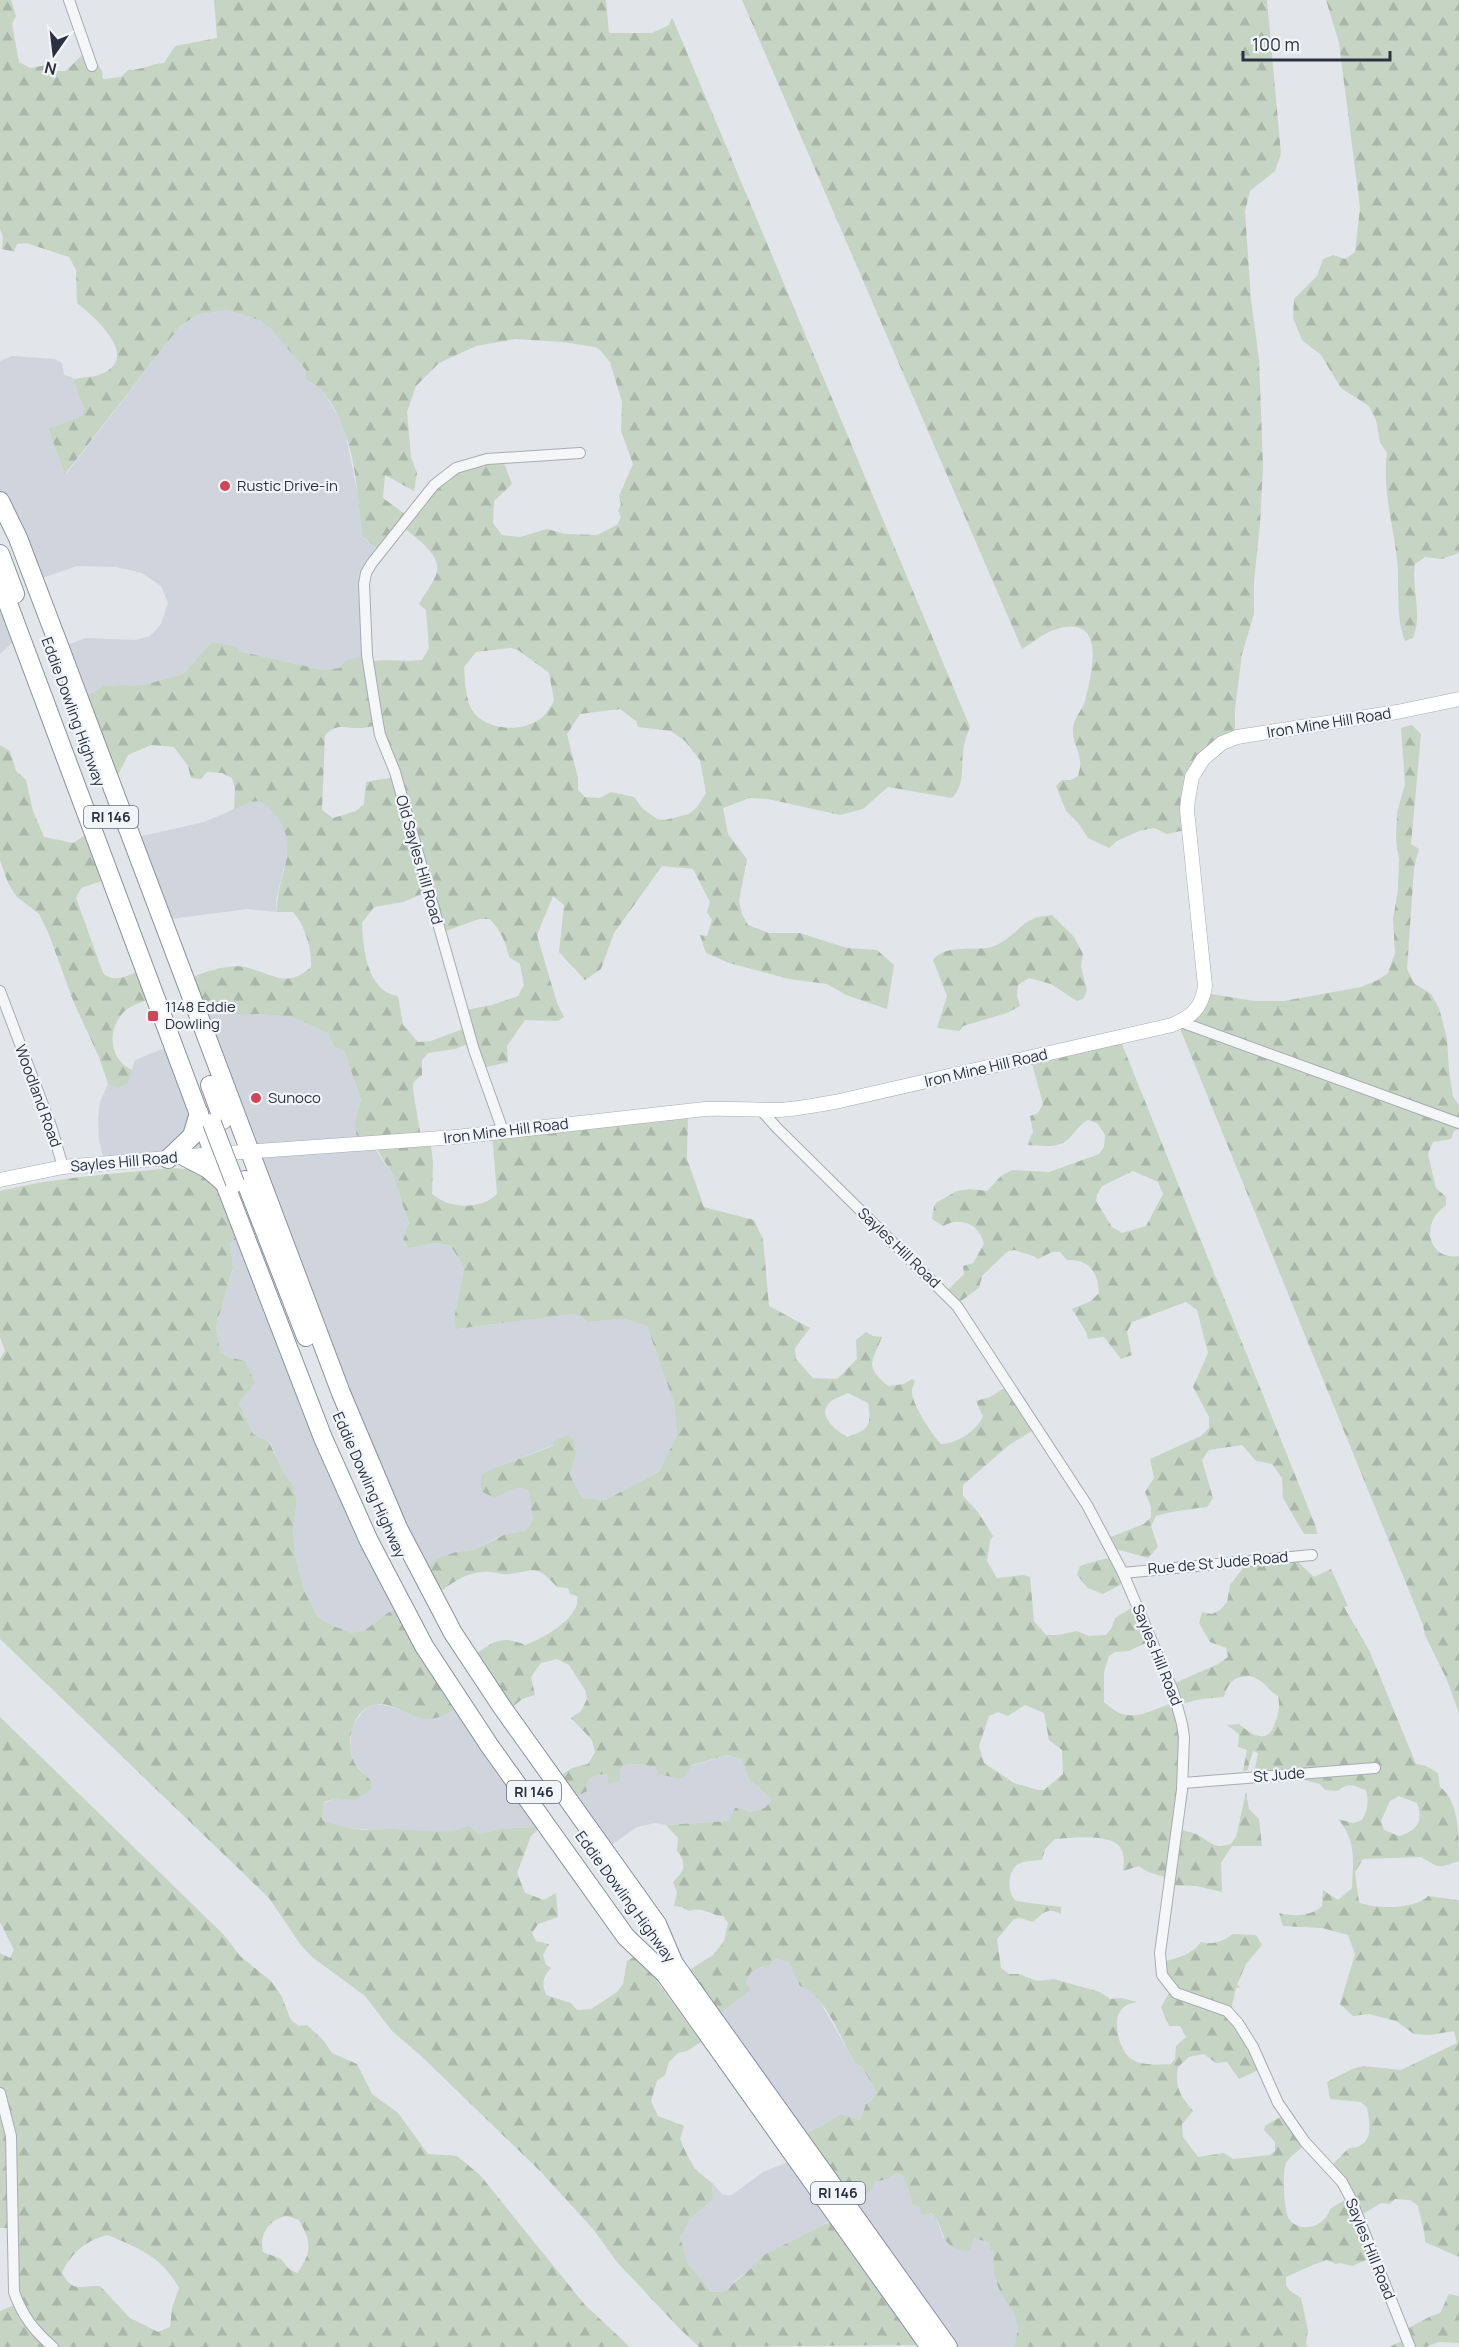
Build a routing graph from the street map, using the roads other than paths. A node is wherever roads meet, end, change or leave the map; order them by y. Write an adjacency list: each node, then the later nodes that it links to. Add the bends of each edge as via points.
1 (69, 0): 2 (street)
2 (92, 66)
3 (580, 453): 14 (street, Old Sayles Hill Road, via 487,459 456,468 434,485 372,563 364,584 367,655 380,735 395,771 474,1050)
4 (0, 501): 15 (highway, via 18,538)
5 (0, 513): 12 (highway, Eddie Dowling Highway / RI 146)
6 (0, 554): 12 (highway, Eddie Dowling Highway / RI 146)
7 (0, 582): 12 (highway)
8 (1459, 699): 10 (street, Iron Mine Hill Road, via 1237,737 1222,742 1203,759 1192,777 1187,810 1205,986 1195,1013)
9 (0, 991): 18 (street, Woodland Road)
10 (1181, 1022): 11 (street, Iron Mine Hill Road, via 835,1102); 13 (street)
11 (760, 1109): 14 (street, Iron Mine Hill Road, via 695,1110); 22 (street, Sayles Hill Road, via 957,1306 1087,1505)
12 (211, 1119): 16 (highway); 17 (highway); 20 (highway, Eddie Dowling Highway / RI 146, bridge)
13 (1459, 1123)
14 (502, 1131): 15 (street, Iron Mine Hill Road)
15 (248, 1151): 16 (street, Sayles Hill Road); 25 (highway, via 354,1427 422,1576 477,1671 657,1924)
16 (214, 1154): 17 (street, Sayles Hill Road); 20 (highway)
17 (176, 1158): 18 (street, Sayles Hill Road); 20 (highway)
18 (63, 1167): 19 (street, Sayles Hill Road)
19 (0, 1180)
20 (235, 1183): 25 (highway, Eddie Dowling Highway / RI 146, via 351,1479 411,1602 474,1708)
21 (1312, 1555): 22 (street, Rue de St Jude Road)
22 (1123, 1573): 24 (street, Sayles Hill Road, via 1179,1708 1184,1737)
23 (1375, 1768): 24 (street, St Jude)
24 (1183, 1783): 30 (street, Sayles Hill Road, via 1160,1953 1162,1975 1176,1993 1227,2011 1238,2023 1278,2103 1305,2142 1342,2182)
25 (670, 1969): 28 (highway, Eddie Dowling Highway / RI 146); 29 (highway, Eddie Dowling Highway / RI 146)
26 (0, 2093): 27 (street, via 10,2136 14,2292 29,2324)
27 (53, 2347)
28 (930, 2347)
29 (948, 2347)
30 (1410, 2347)

